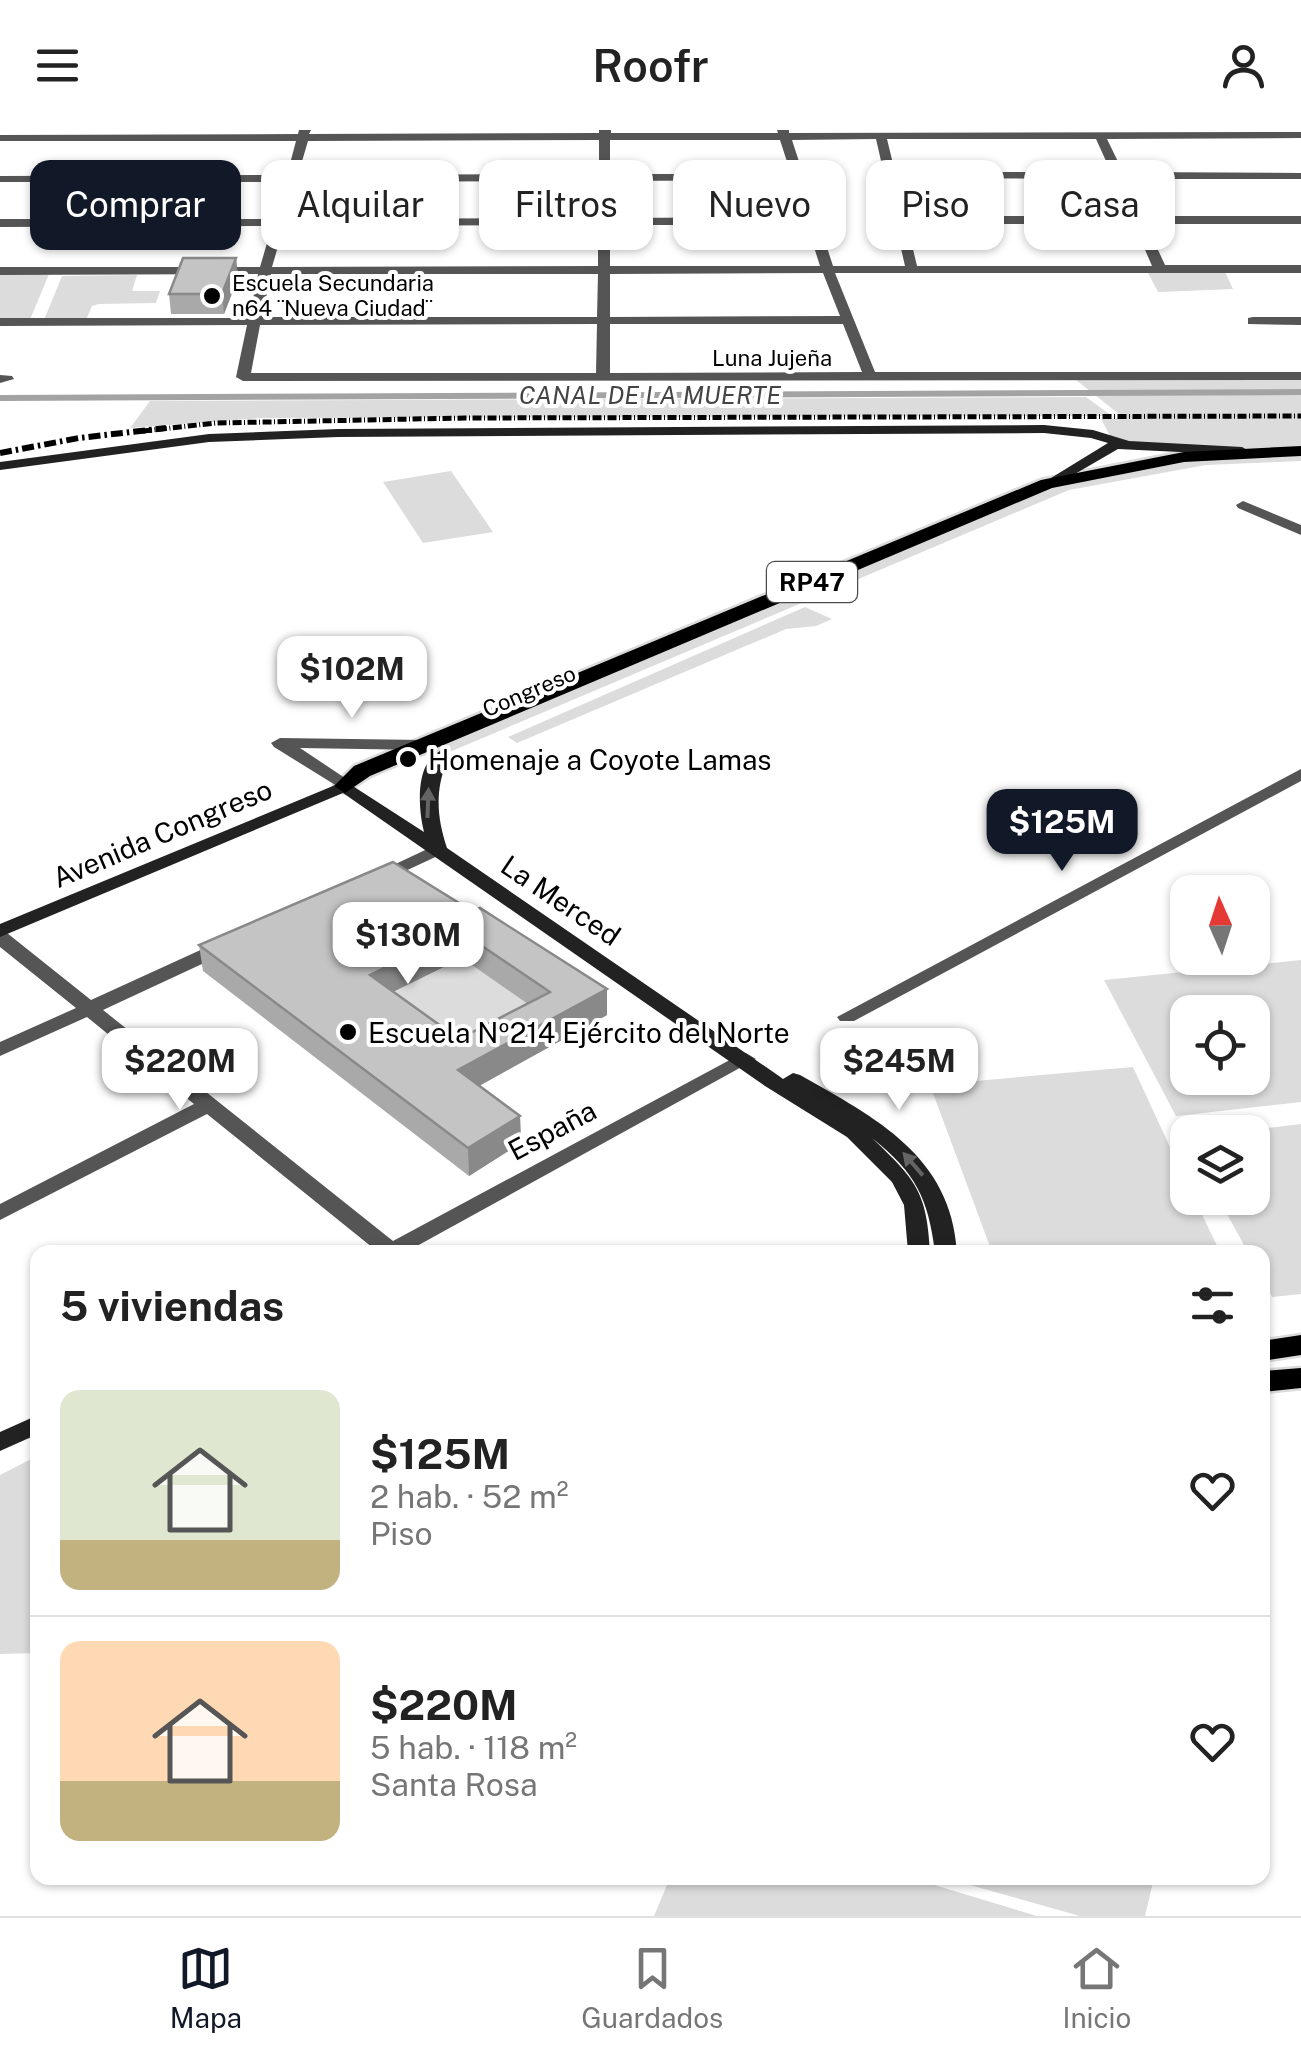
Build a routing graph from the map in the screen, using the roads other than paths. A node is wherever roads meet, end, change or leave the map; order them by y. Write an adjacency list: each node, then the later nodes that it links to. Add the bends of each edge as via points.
1 (604, 133): 2 (street); 4 (street); 9 (street)
2 (784, 133): 5 (street); 10 (street)
3 (1100, 133): 5 (street); 6 (street); 12 (street)
4 (304, 134): 7 (street); 8 (street)
5 (881, 136): 11 (street)
6 (1301, 136)
7 (2, 137)
8 (298, 160)
9 (604, 160)
10 (793, 160)
11 (886, 160)
12 (1112, 160)
13 (1175, 176): 14 (street)
14 (1301, 176)
15 (0, 179): 16 (street)
16 (261, 180)
17 (1175, 220): 18 (street)
18 (1301, 220)
19 (261, 222): 20 (street)
20 (0, 223)
21 (271, 250): 32 (street)
22 (604, 250): 30 (street)
23 (821, 250): 26 (street)
24 (908, 250): 28 (street)
25 (1151, 250): 29 (street)
26 (828, 268): 28 (street); 30 (street); 33 (street)
27 (1301, 268): 29 (street)
28 (912, 269): 29 (street)
29 (1160, 269)
30 (604, 270): 32 (street); 38 (street)
31 (0, 271): 32 (street)
32 (265, 271): 37 (street)
33 (849, 320): 38 (street); 40 (street)
34 (1253, 321): 35 (street)
35 (1301, 321)
36 (0, 322): 37 (street)
37 (253, 322): 38 (street); 41 (street, Luna Jujeña, via 243,377)
38 (602, 322): 41 (street)
39 (1301, 376): 40 (street, Luna Jujeña)
40 (871, 378): 41 (street, Luna Jujeña)
41 (603, 379)
42 (1124, 444): 44 (street); 46 (street, via 1044,428 338,433 209,438); 47 (street)
43 (1301, 451): 44 (main road, Congreso / RP47)
44 (1249, 452): 47 (main road, Congreso / RP47, via 1147,462)
45 (1301, 461): 50 (main road, Congreso / RP47, via 1206,465 1069,490)
46 (0, 466)
47 (1056, 481): 50 (main road, Congreso / RP47)
48 (1243, 505): 49 (street)
49 (1301, 530)
50 (432, 751): 52 (main road, Congreso / RP47, via 378,782); 52 (street, via 280,743); 53 (street, one-way to 50, via 427,819)
51 (1301, 774): 58 (street)
52 (345, 786): 53 (street, La Merced); 55 (street, Avenida Congreso / RP47)
53 (438, 850): 54 (street); 60 (street, La Merced)
54 (368, 881)
55 (0, 934): 57 (street)
56 (246, 936): 57 (street)
57 (88, 1008): 59 (street); 61 (street)
58 (846, 1017)
59 (0, 1050)
60 (746, 1059): 64 (street, España); 65 (street, via 884,1157 915,1206); 66 (street, one-way to 60, via 932,1186 914,1162 864,1121 786,1074)
61 (210, 1104): 62 (street); 63 (street)
62 (0, 1213)
63 (381, 1245)
64 (403, 1245)
65 (919, 1245)
66 (946, 1245)
67 (1301, 1346): 68 (main road)
68 (1270, 1350)
69 (1301, 1378): 70 (main road)
70 (1270, 1381)
71 (30, 1428): 72 (street)
72 (0, 1442)

